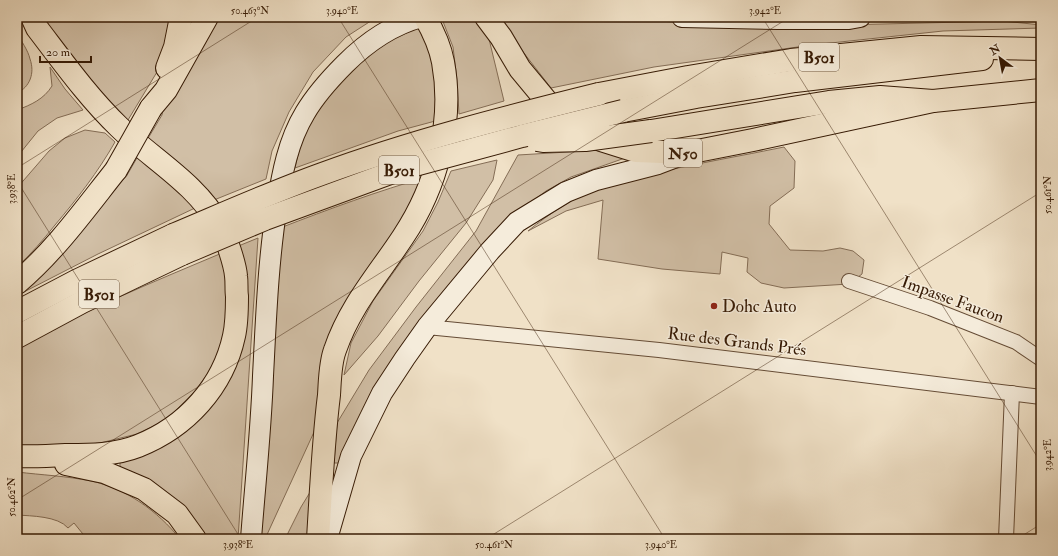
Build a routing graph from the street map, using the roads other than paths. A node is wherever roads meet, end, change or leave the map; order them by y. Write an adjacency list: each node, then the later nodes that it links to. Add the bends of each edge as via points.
1 (32, 17): 23 (main road, via 37,28 87,93 119,127 184,181 204,202 221,227 236,275 237,299 234,336 227,358 213,386 191,414 166,433 138,446 108,454)
2 (181, 17): 12 (main road, via 175,47)
3 (207, 17): 12 (main road, via 166,90)
4 (421, 17): 25 (street, via 382,34 355,54 333,76 305,113 289,148 281,180 268,274 263,393)
5 (425, 17): 26 (main road, via 443,61 447,102 443,141 434,176 422,204 404,236 349,316 334,351 324,433)
6 (486, 17): 14 (main road, N50, via 520,69 559,116 601,140 636,151)
7 (682, 17): 8 (street)
8 (860, 17)
9 (1041, 50): 13 (main road, B501, bridge, via 696,97 623,111); 17 (main road, B501, bridge, via 921,47 791,60 599,94 515,115 401,148 260,198 173,235)
10 (1041, 90): 11 (main road, N50)
11 (933, 101): 13 (main road, bridge, via 880,97 836,101 575,141 542,141); 14 (main road, N50)
12 (151, 108): 16 (main road, bridge, via 116,170 82,214)
13 (522, 136): 19 (main road, B501, bridge, via 404,168 265,219 182,254 82,302)
14 (687, 153): 18 (street, via 658,164 596,180 566,192 517,222)
15 (849, 282): 20 (street, Impasse Faucon, via 930,308 1016,342)
16 (17, 283)
17 (17, 312)
18 (427, 327): 21 (street, Rue des Grands Prés, via 659,350); 27 (street, via 382,393 352,456)
19 (17, 337)
20 (1041, 359)
21 (1012, 393): 22 (street, Rue des Grands Prés); 28 (street)
22 (1041, 397)
23 (23, 456): 24 (main road, via 104,472 144,489 176,514)
24 (195, 539)
25 (251, 539)
26 (318, 539)
27 (327, 539)
28 (1006, 539)

